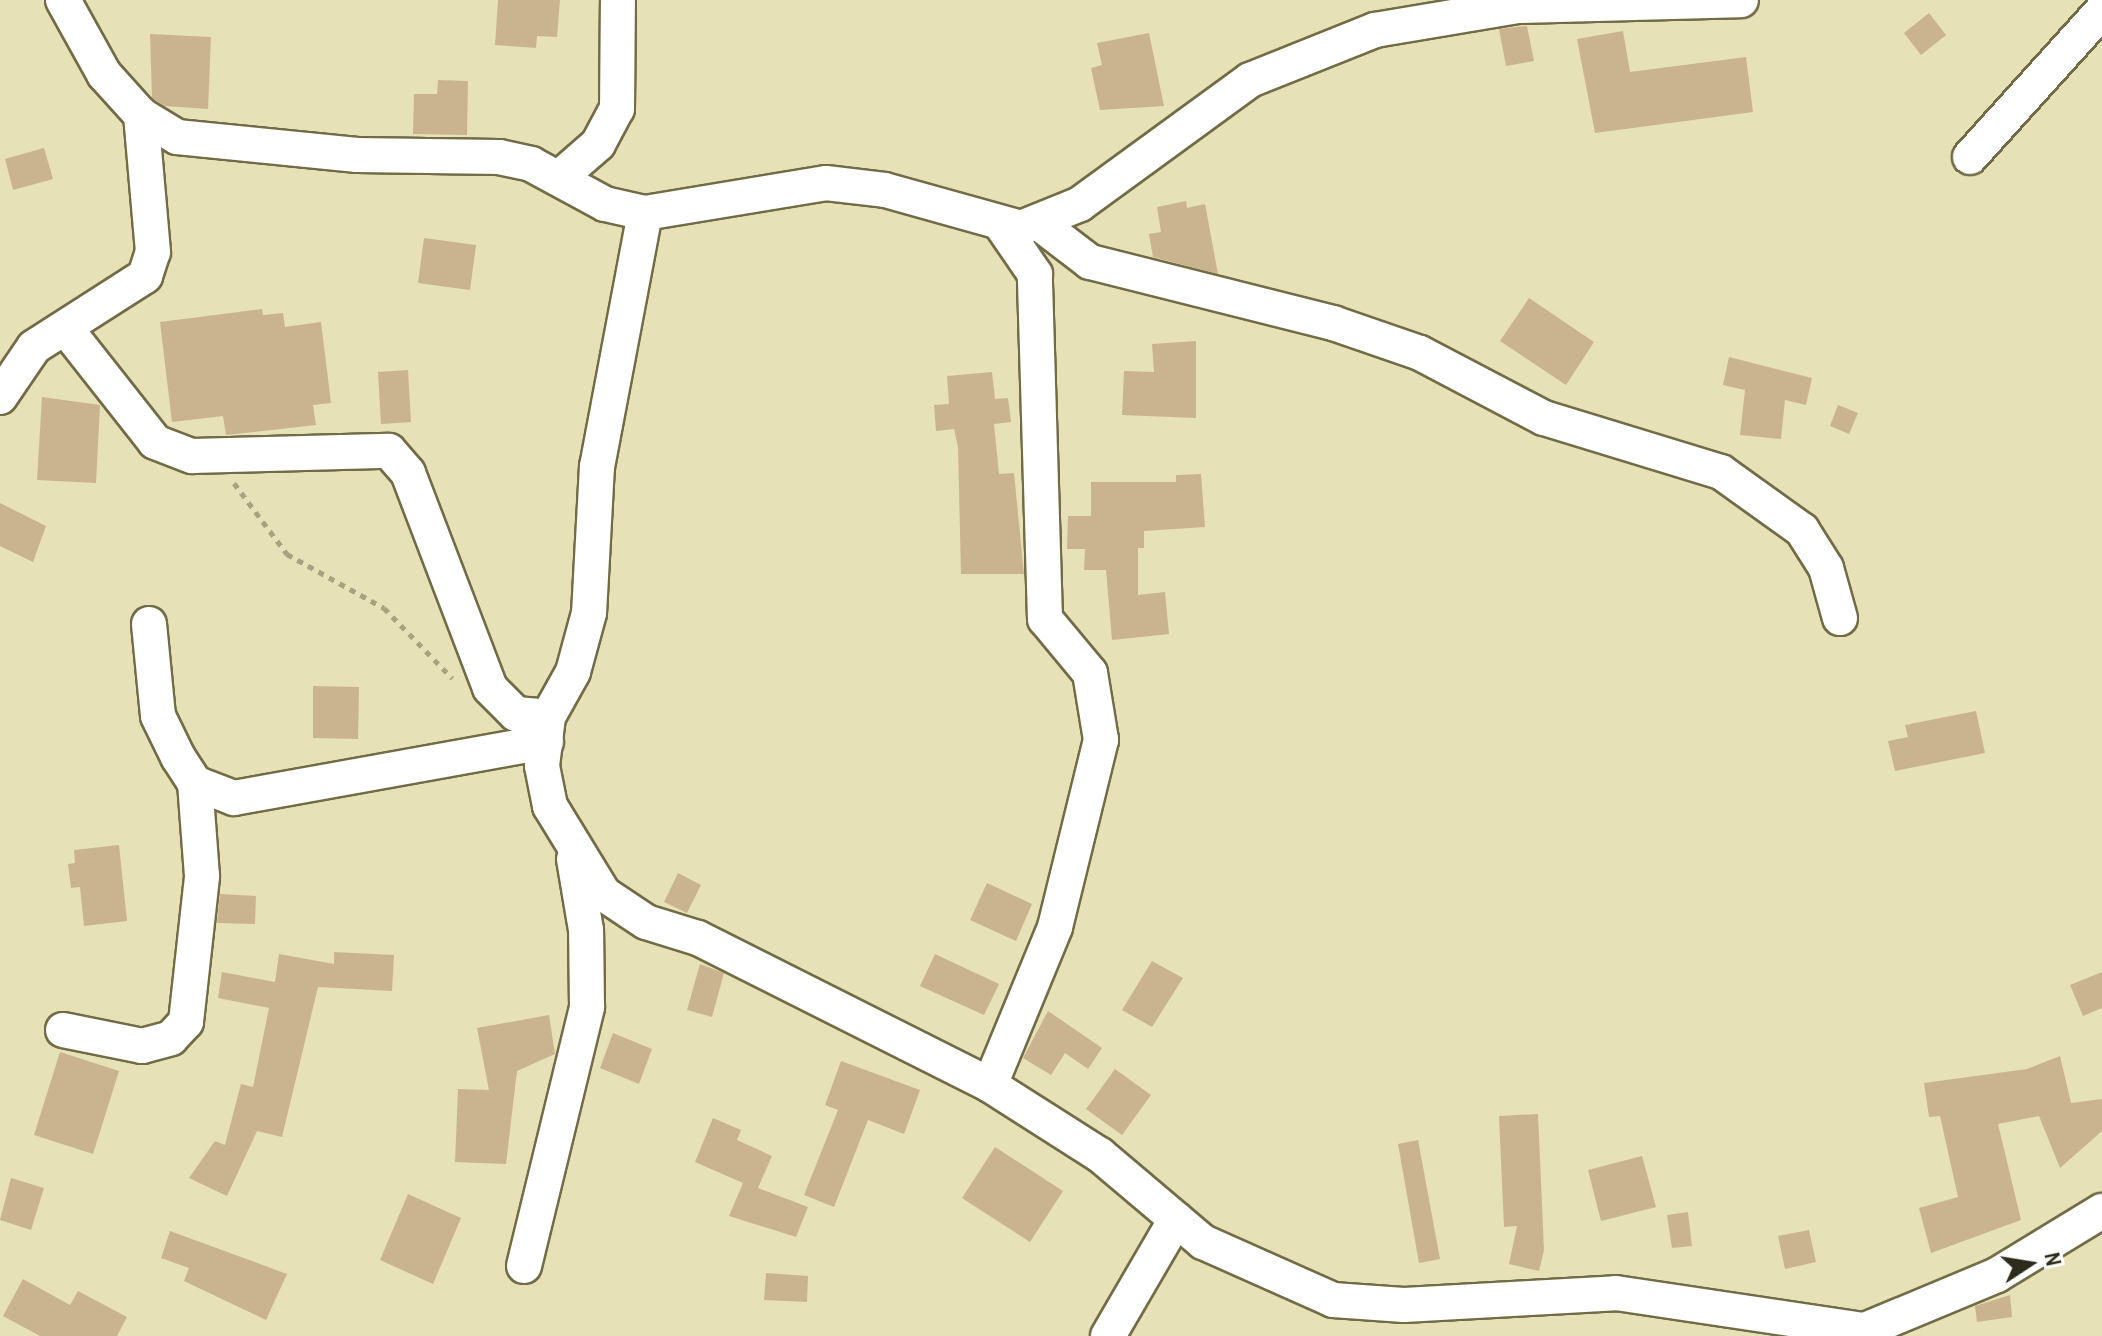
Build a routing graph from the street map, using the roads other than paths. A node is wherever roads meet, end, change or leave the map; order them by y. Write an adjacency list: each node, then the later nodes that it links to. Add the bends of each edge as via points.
1 (63, 0): 5 (street, via 104,74)
2 (618, 0): 7 (street, via 617,109 598,144)
3 (1741, 0): 9 (street, via 1518,6 1375,30 1250,80 1080,204)
4 (2102, 11): 6 (street)
5 (141, 115): 7 (street, via 177,137 223,146 499,157); 11 (street, via 153,252 145,276)
6 (1970, 157)
7 (559, 178): 8 (street, via 605,204)
8 (645, 213): 10 (street, via 826,183 885,190); 15 (street, via 597,466 589,613 573,672)
9 (1039, 223): 10 (street); 13 (street, via 1090,262 1333,323 1420,353 1544,418 1721,472 1802,530 1826,568)
10 (1002, 226): 19 (street, via 1035,274 1045,619 1090,673 1101,740 1055,927)
11 (67, 330): 12 (street, via 34,347); 15 (street, via 155,442 192,456 351,446 389,451 408,473 490,688 516,714)
12 (0, 397)
13 (1840, 618)
14 (149, 624): 16 (street, via 158,716)
15 (547, 729): 16 (street, via 234,798); 17 (street, via 550,806)
16 (195, 783): 18 (street, via 202,876 186,1022 171,1038 142,1046)
17 (572, 851): 19 (street, via 604,894 646,922 698,938); 22 (street, via 586,930 587,1007)
18 (63, 1030)
19 (990, 1085): 21 (street, via 1100,1155)
20 (2102, 1211): 24 (street, via 1997,1275)
21 (1176, 1219): 23 (street, via 1249,1268 1333,1300 1404,1305 1616,1293); 25 (street)
22 (524, 1266)
23 (1718, 1324): 24 (street)
24 (1867, 1333)
25 (1108, 1336)

